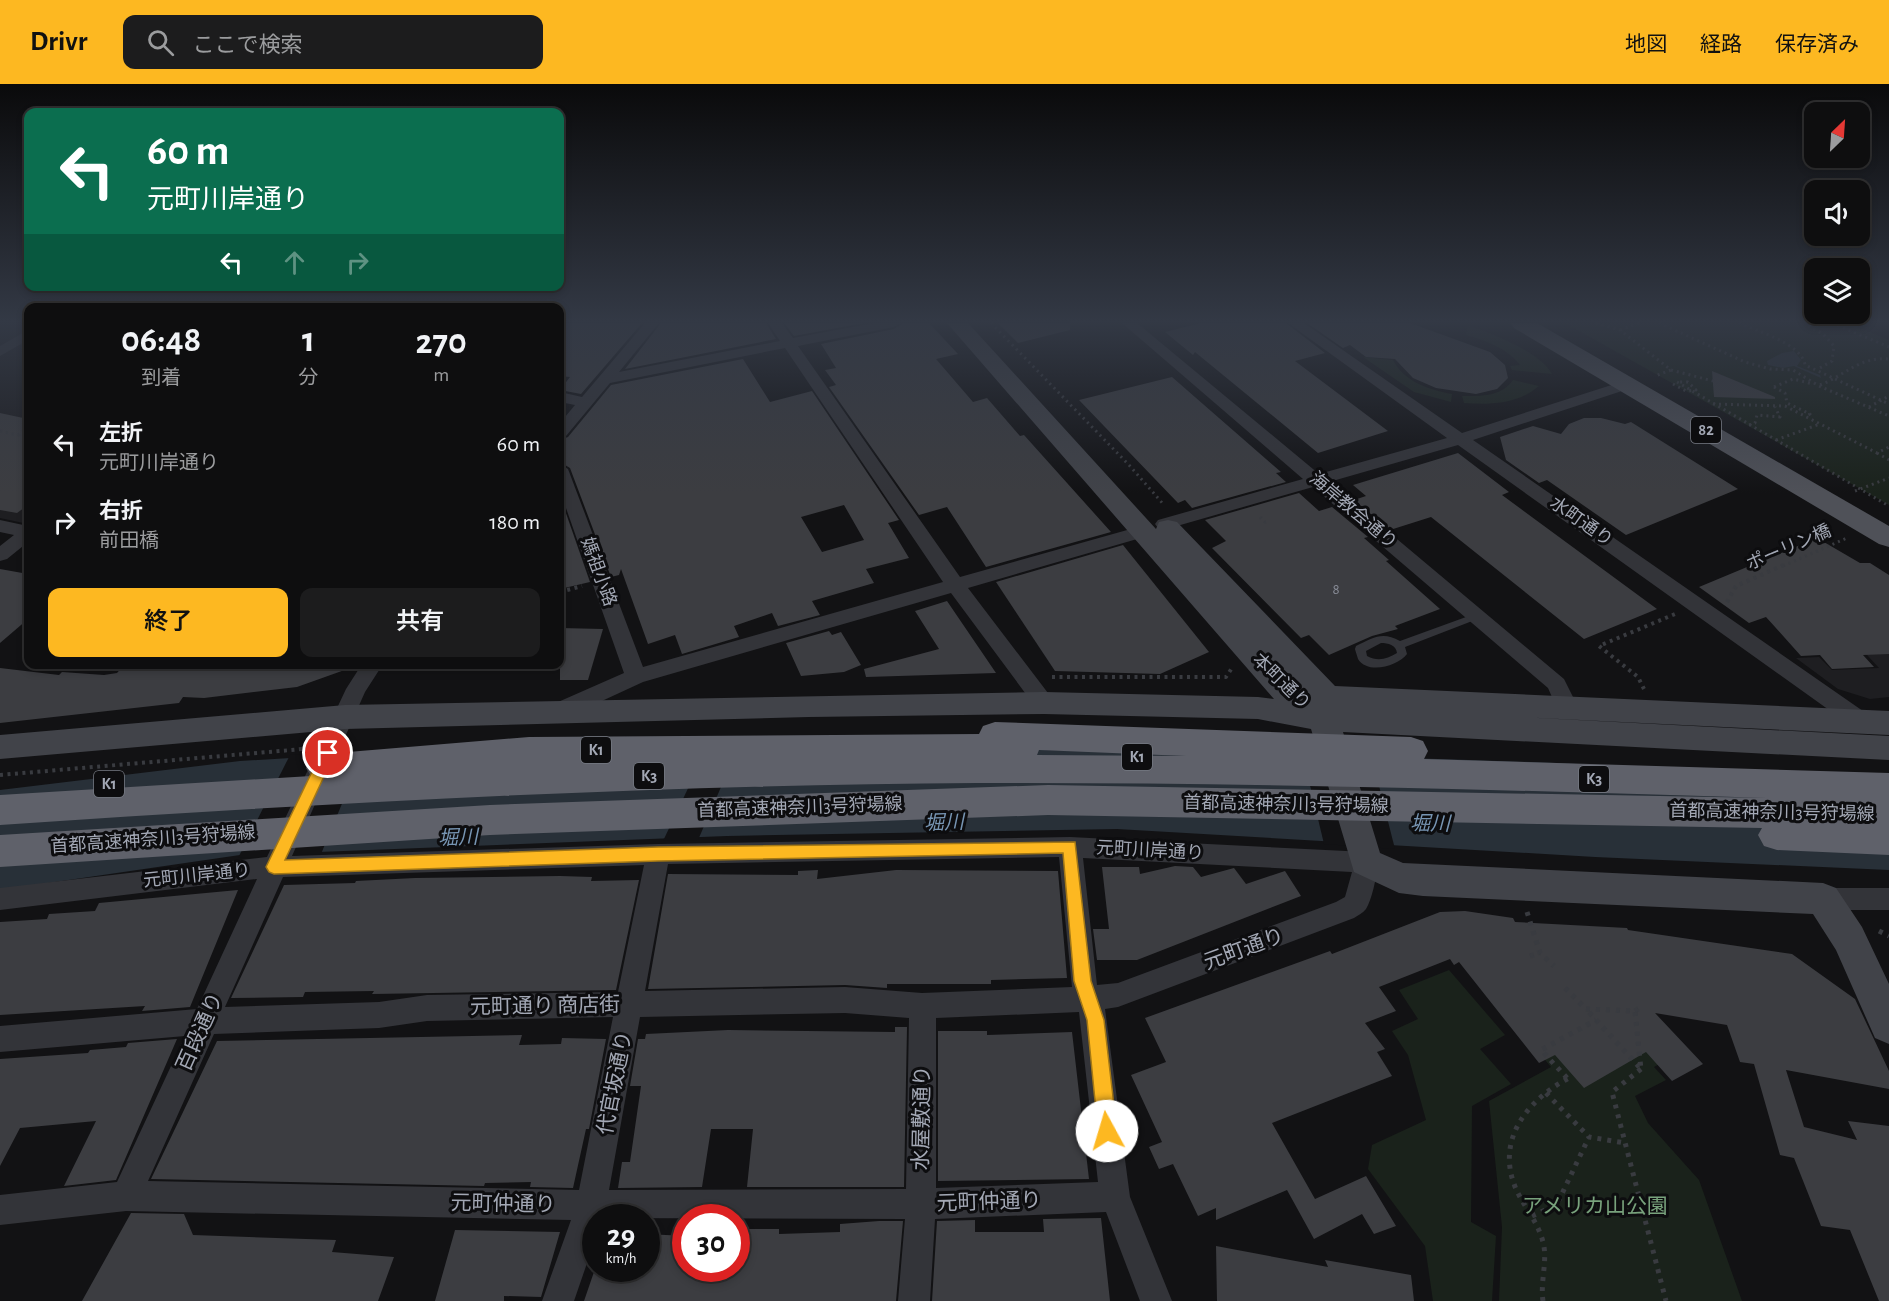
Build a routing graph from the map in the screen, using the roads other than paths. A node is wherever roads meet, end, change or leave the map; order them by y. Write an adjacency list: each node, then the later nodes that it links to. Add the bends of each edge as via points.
1 (604, 380): 9 (street)
2 (815, 380): 20 (street)
3 (1016, 380): 14 (street, 本町通り)
4 (1029, 380): 14 (street, 本町通り)
5 (1198, 380): 12 (street, 海岸教会通り)
6 (1378, 380): 11 (street, 水町通り)
7 (1640, 381): 11 (street); 18 (main road, 82)
8 (564, 398): 9 (street)
9 (586, 402): 10 (street)
10 (564, 428)
11 (1462, 438): 12 (street); 32 (street, 水町通り)
12 (1315, 479): 14 (street); 21 (street, 海岸教会通り)
13 (564, 480): 24 (street, 媽祖小路)
14 (1160, 521): 20 (street); 26 (street, 本町通り); 29 (street, 本町通り)
15 (0, 526): 16 (street)
16 (24, 531)
17 (24, 535): 19 (street)
18 (1889, 538)
19 (0, 555)
20 (956, 585): 24 (street); 25 (street)
21 (1477, 616): 22 (lane); 27 (street, 海岸教会通り, via 1557,684)
22 (1400, 645)
23 (370, 669): 31 (street, 百段通り)
24 (636, 676): 30 (street)
25 (1043, 690): 28 (street); 30 (street, via 809,705)
26 (1289, 695): 28 (street); 29 (street)
27 (1567, 707): 29 (street); 32 (street)
28 (1258, 708): 29 (street)
29 (1324, 708): 34 (street); 47 (street, 本町通り)
30 (553, 714): 31 (street)
31 (345, 717): 33 (street); 48 (street, 百段通り)
32 (1877, 723)
33 (0, 747)
34 (1889, 748)
35 (636, 749): 36 (highway, via 772,737 964,734); 37 (highway, K1, via 975,747); 39 (highway, K1, via 529,751 218,777)
36 (1889, 765)
37 (1299, 771): 38 (highway, 首都高速神奈川3号狩場線 / K3); 41 (highway, 首都高速神奈川3号狩場線 / K3, via 915,770 580,777)
38 (1889, 787)
39 (0, 790)
40 (1410, 808): 42 (highway, 首都高速神奈川3号狩場線 / K3); 43 (highway, via 1693,831); 45 (highway, 首都高速神奈川3号狩場線 / K3, via 1048,800 757,808 478,820)
41 (0, 810)
42 (1889, 815)
43 (1889, 839)
44 (1070, 847): 46 (street, 元町川岸通り); 47 (street, 元町川岸通り); 52 (street, via 1083,981)
45 (0, 851)
46 (658, 854): 48 (street, 元町川岸通り); 53 (street, 代官坂通り)
47 (1366, 862): 50 (street, via 1399,878 1423,881); 52 (street, 元町通り, via 1356,903 1345,910 1118,995)
48 (276, 863): 49 (street, 元町川岸通り); 55 (street, 百段通り)
49 (0, 899)
50 (1823, 899): 51 (street); 56 (street, via 1849,939)
51 (1889, 899)
52 (1090, 1000): 54 (street, 元町通り 商店街); 59 (street)
53 (630, 1005): 54 (street, 元町通り 商店街, via 845,1000); 55 (street, 元町通り 商店街, via 427,1008 379,1015); 60 (street, 代官坂通り)
54 (923, 1006): 61 (street, 水屋敷通り)
55 (205, 1021): 57 (street, 元町通り 商店街); 58 (street, 百段通り)
56 (1889, 1025)
57 (0, 1039)
58 (126, 1196): 62 (street, 元町仲通り); 64 (street, 元町仲通り)
59 (1114, 1197): 61 (street, 元町仲通り); 68 (street)
60 (591, 1204)
61 (921, 1204): 63 (street, 元町仲通り); 67 (street, 水屋敷通り)
62 (582, 1205)
63 (660, 1205)
64 (0, 1210)
65 (582, 1231): 66 (street, 代官坂通り)
66 (558, 1301)
67 (914, 1301)
68 (1156, 1301)

